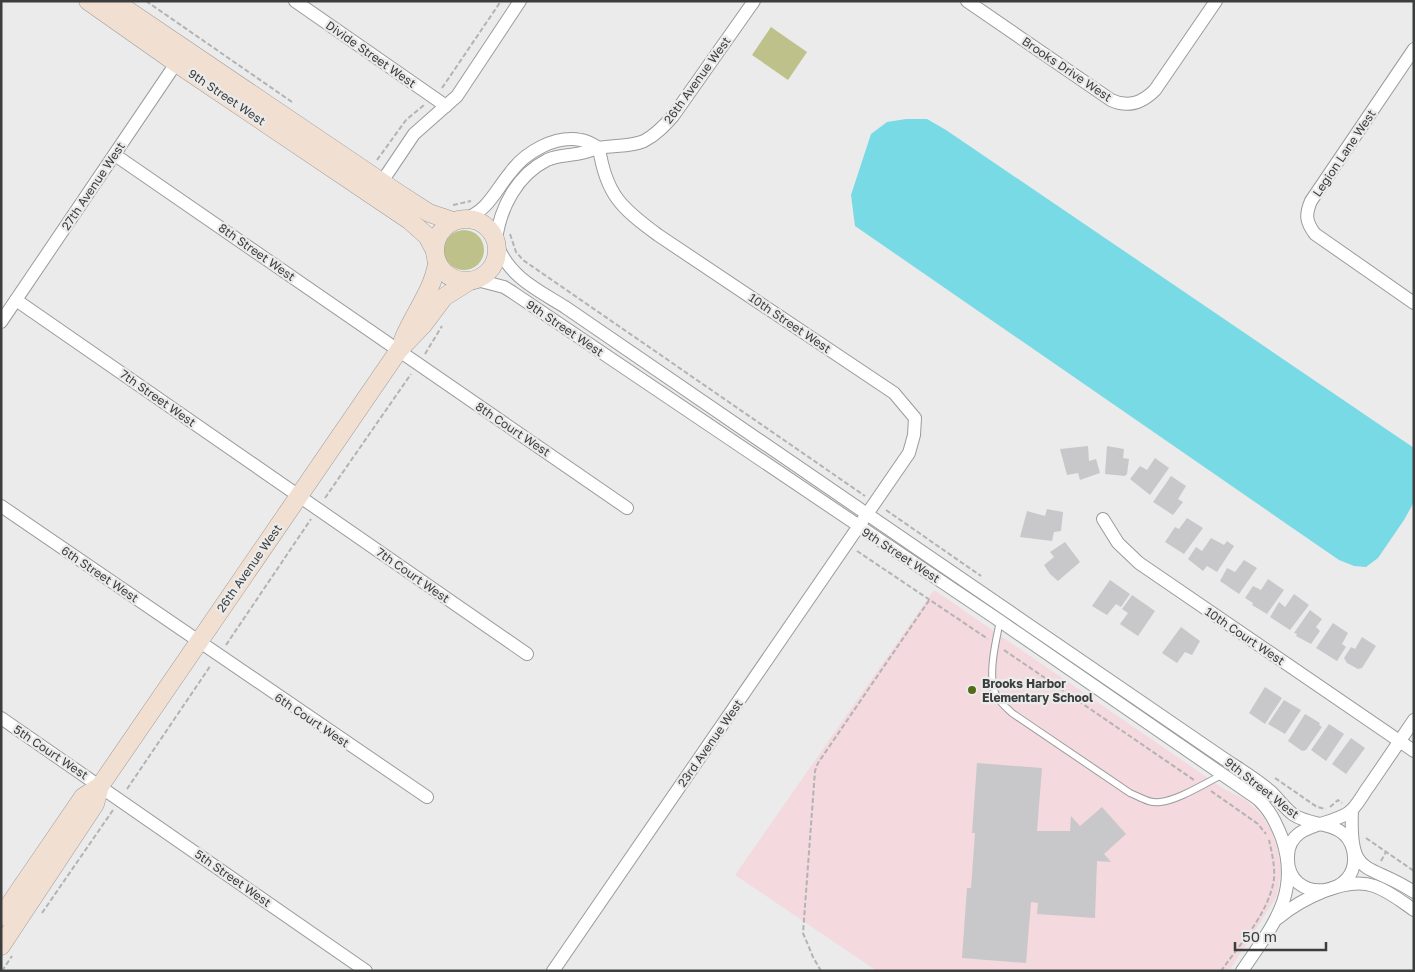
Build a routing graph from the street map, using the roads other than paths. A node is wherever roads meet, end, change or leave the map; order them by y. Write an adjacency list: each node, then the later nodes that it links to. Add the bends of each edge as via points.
1 (88, 1): 10 (street, 9th Street West)
2 (114, 1): 10 (street, 9th Street West)
3 (295, 1): 11 (street, Divide Street West)
4 (520, 1): 11 (street, via 457,96)
5 (754, 1): 12 (street, 26th Avenue West, via 660,130 644,141)
6 (966, 1): 8 (street, Brooks Drive West)
7 (1216, 1): 8 (street, Brooks Drive West, via 1155,90 1148,98 1132,104 1111,100)
8 (984, 6)
9 (1414, 49): 20 (street, Legion Lane West, via 1311,201 1307,212 1308,224 1315,234)
10 (181, 57): 13 (street, 27th Avenue West); 14 (street, 9th Street West)
11 (446, 106): 14 (street, via 414,134)
12 (599, 148): 15 (street, 26th Avenue West, via 581,140 563,140 534,151 510,173 489,203); 16 (street, 26th Avenue West, via 549,159 534,168 501,212); 26 (street, 10th Street West, via 613,195 635,218 894,393 905,404 915,418 910,453)
13 (115, 154): 19 (street, 27th Avenue West); 22 (street, 8th Street West)
14 (377, 189): 15 (street, 9th Street West, via 429,213); 17 (street, 9th Street West, via 420,228)
15 (459, 220): 16 (street, via 480,222 492,232); 17 (street, via 440,232)
16 (497, 244): 18 (street, via 493,267); 26 (street, 9th Street West, via 507,265 525,282)
17 (436, 256): 18 (street, via 450,278); 22 (street, 26th Avenue West, via 431,288 411,320)
18 (473, 281): 22 (street, 26th Avenue West, via 444,297); 28 (street, 9th Street West, via 504,287 512,292)
19 (16, 300): 21 (street, 27th Avenue West); 23 (street, 7th Street West)
20 (1414, 303)
21 (1, 322)
22 (399, 350): 23 (street, 26th Avenue West); 25 (street, 8th Court West)
23 (299, 496): 30 (street, 26th Avenue West); 31 (street, 7th Court West)
24 (1, 506): 30 (street, 6th Street West)
25 (627, 508)
26 (868, 515): 28 (street, 23rd Avenue West); 40 (street, 9th Street West, via 1269,790 1294,816)
27 (1103, 519): 34 (street, 10th Court West, via 1118,543 1139,563)
28 (859, 527): 29 (street, 9th Street West); 50 (street, 23rd Avenue West)
29 (1000, 621): 36 (street, 9th Street West); 36 (lane, via 993,681 996,696 1012,713 1130,793 1149,801 1160,802)
30 (199, 641): 37 (street, 26th Avenue West); 38 (street, 6th Court West)
31 (527, 654)
32 (1, 718): 37 (street, 5th Court West)
33 (1414, 720): 34 (street)
34 (1399, 742): 35 (street); 39 (street)
35 (1414, 751)
36 (1222, 775): 42 (street, 9th Street West, via 1267,808 1280,834)
37 (100, 786): 46 (street, 26th Avenue West, via 83,796); 48 (street, 26th Avenue West, via 95,804); 49 (street, 5th Street West)
38 (427, 797)
39 (1352, 810): 40 (street); 41 (street)
40 (1319, 824): 41 (street, via 1340,831); 42 (street, via 1309,826 1294,838)
41 (1353, 850): 43 (street, via 1351,870 1342,882); 44 (street, via 1362,865)
42 (1288, 865): 43 (street, via 1293,877 1303,886); 47 (street, via 1286,893)
43 (1328, 890): 45 (street, via 1373,886); 47 (street, via 1301,902)
44 (1414, 892)
45 (1414, 910)
46 (1, 917)
47 (1276, 920): 51 (street)
48 (6, 943)
49 (360, 969)
50 (553, 971)
51 (1242, 971)

